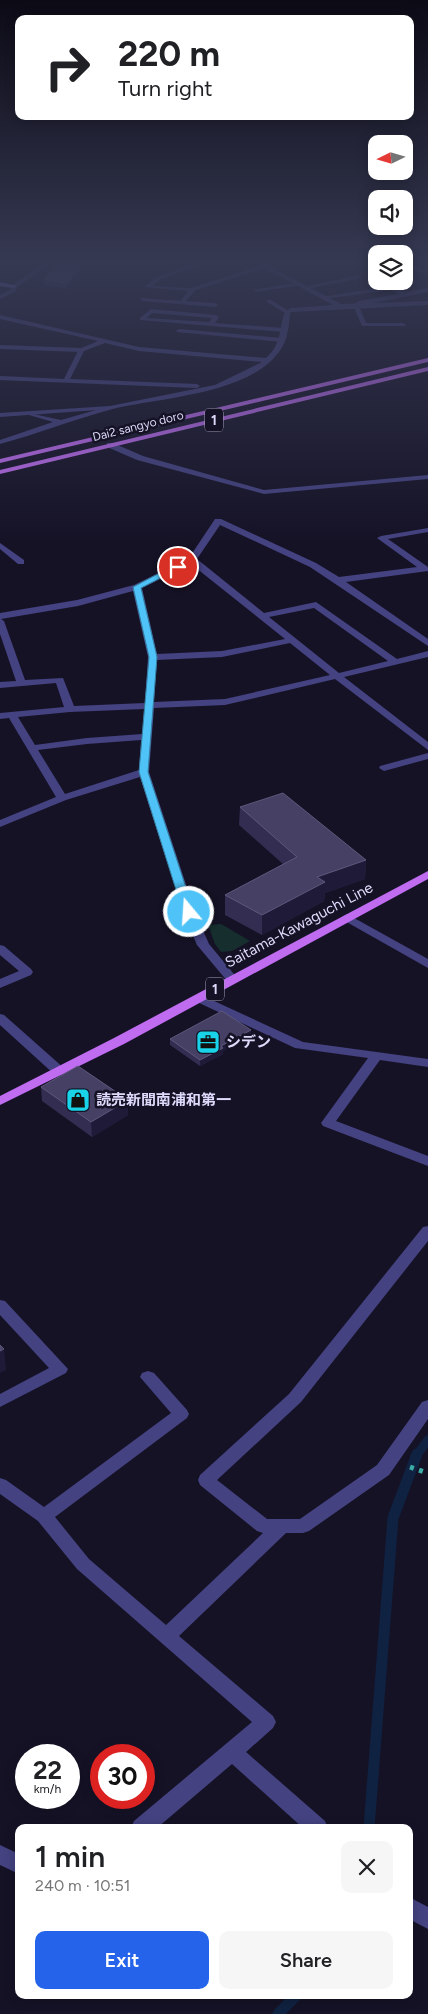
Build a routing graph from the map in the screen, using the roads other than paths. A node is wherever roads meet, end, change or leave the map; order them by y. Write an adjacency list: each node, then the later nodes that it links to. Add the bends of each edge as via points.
1 (78, 356): 8 (street)
2 (220, 356): 4 (street)
3 (271, 356): 4 (street)
4 (267, 360): 9 (street)
5 (428, 360): 16 (main road, Dai2 sangyo doro / 1)
6 (428, 369): 15 (main road, Dai2 sangyo doro / 1)
7 (0, 378): 8 (street)
8 (66, 381): 9 (street)
9 (217, 387): 10 (street)
10 (110, 408): 11 (street); 13 (street)
11 (31, 414): 12 (street); 13 (street)
12 (0, 415)
13 (61, 422): 14 (street)
14 (0, 442)
15 (110, 445): 17 (main road, Dai2 sangyo doro / 1); 18 (street, via 140,458 264,492)
16 (0, 461)
17 (0, 472)
18 (428, 477)
19 (428, 530): 23 (street, via 381,538)
20 (0, 545): 22 (street)
21 (192, 560): 24 (street, via 218,521); 25 (street); 27 (street)
22 (21, 562)
23 (426, 570): 24 (street)
24 (338, 580): 30 (street)
25 (137, 587): 26 (street, via 78,603); 32 (street)
26 (0, 616)
27 (263, 616): 29 (street); 33 (street, via 316,605)
28 (0, 621): 35 (street)
29 (293, 640): 32 (street, via 222,654); 34 (street)
30 (428, 643)
31 (428, 654): 33 (street)
32 (153, 657): 37 (street)
33 (395, 662): 34 (street)
34 (337, 676): 37 (street, via 225,702); 41 (street)
35 (20, 684): 36 (street); 38 (street, via 60,680)
36 (0, 685)
37 (149, 706): 38 (street); 40 (street)
38 (70, 709): 39 (street)
39 (5, 715): 42 (street)
40 (145, 737): 42 (street); 45 (street)
41 (428, 747)
42 (33, 748): 46 (street)
43 (428, 756): 44 (street)
44 (384, 768)
45 (144, 772): 46 (street); 52 (street, via 203,946)
46 (62, 798): 47 (street)
47 (0, 824)
48 (428, 874): 49 (main road, Saitama-Kawaguchi Line / 1)
49 (347, 918): 51 (street); 52 (main road, Saitama-Kawaguchi Line / 1)
50 (0, 950): 53 (street, via 27,972)
51 (428, 964)
52 (232, 979): 54 (main road, Saitama-Kawaguchi Line / 1)
53 (0, 984)
54 (199, 998): 56 (street, via 300,1045); 58 (main road, Saitama-Kawaguchi Line / 1)
55 (0, 1018): 58 (street)
56 (376, 1056): 57 (street); 60 (street, via 328,1123)
57 (428, 1063)
58 (60, 1072): 59 (main road, Saitama-Kawaguchi Line / 1)
59 (0, 1101)
60 (428, 1161)
61 (428, 1231): 68 (street, via 295,1398 206,1480 263,1526)
62 (0, 1305): 64 (street, via 60,1369)
63 (148, 1377): 67 (street, via 181,1414)
64 (0, 1401)
65 (428, 1406): 68 (street, via 383,1470 303,1526)
66 (0, 1485): 67 (street)
67 (44, 1516): 69 (street, via 83,1564)
68 (281, 1527): 69 (street)
69 (167, 1636): 70 (street, via 266,1722)
70 (232, 1752): 71 (street); 72 (street)
71 (146, 1824)
72 (313, 1824)
73 (0, 1855): 74 (street)
74 (15, 1862)
75 (413, 1910): 76 (street)
76 (428, 1919)

